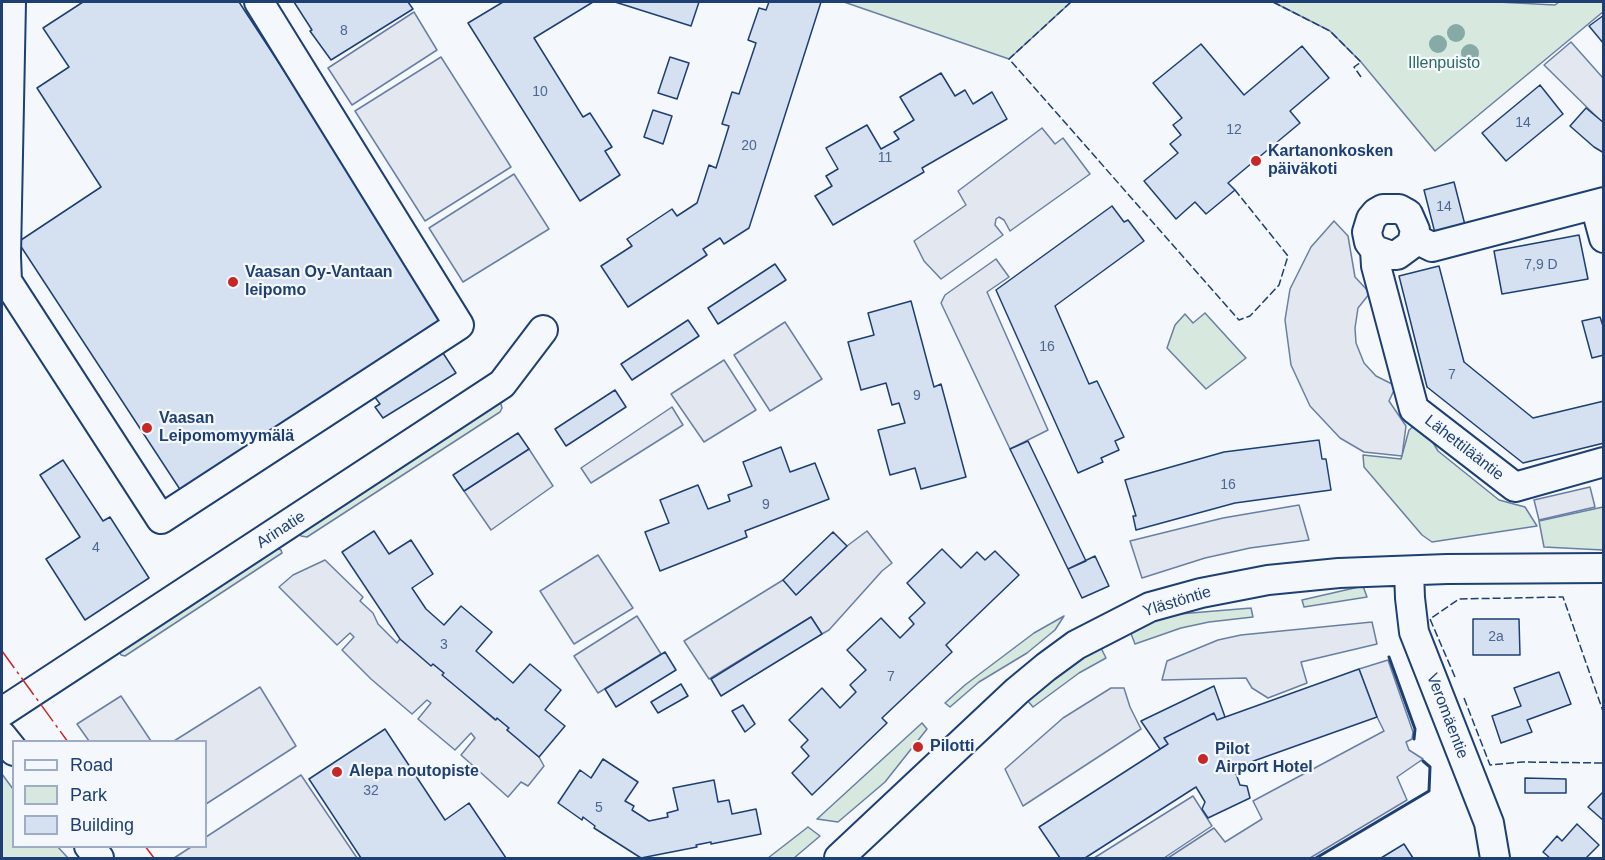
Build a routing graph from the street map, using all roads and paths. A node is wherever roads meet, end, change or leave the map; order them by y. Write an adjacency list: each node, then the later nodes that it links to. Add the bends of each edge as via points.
1 (12, 2): 7 (street)
2 (259, 2): 7 (street, via 459,325 161,519)
3 (1599, 203): 4 (street, via 1432,247); 5 (street)
4 (1414, 238): 6 (street, via 1397,255); 6 (street, Lähettilääntie, via 1414,224 1408,214 1400,209 1383,209 1368,226)
5 (1604, 238)
6 (1375, 250): 9 (street, Lähettilääntie, via 1414,410 1515,487)
7 (4, 282)
8 (543, 330): 12 (street, Arinatie, via 502,384)
9 (1604, 462)
10 (1604, 567): 11 (street, Ylästöntie)
11 (1409, 571): 15 (street, Ylästöntie, via 1268,580 1170,601 1116,624 1076,645 1017,691); 16 (street, Veromäentie, via 1414,632 1489,823)
12 (2, 712)
13 (2, 736): 14 (street)
14 (12, 748)
15 (839, 858)
16 (1496, 858)

